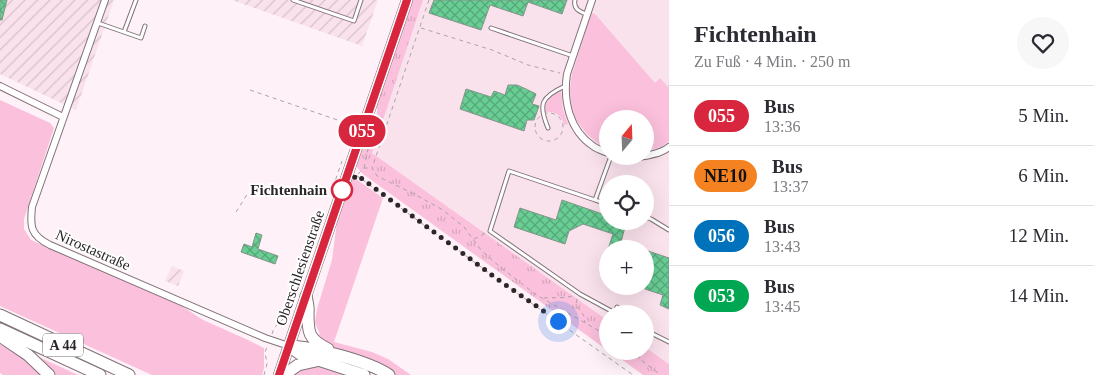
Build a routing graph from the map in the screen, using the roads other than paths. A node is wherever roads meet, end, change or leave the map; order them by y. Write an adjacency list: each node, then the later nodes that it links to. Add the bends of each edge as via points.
1 (105, 0): 9 (street, Nirostastraße)
2 (136, 0): 12 (lane)
3 (293, 0): 4 (lane, via 354,21)
4 (361, 0)
5 (407, 0): 26 (main road, Oberschlesienstraße)
6 (574, 0): 8 (lane, via 576,8)
7 (592, 0): 8 (street)
8 (587, 14): 13 (street)
9 (97, 22): 12 (lane); 16 (street, Nirostastraße)
10 (145, 26): 12 (lane, via 141,38)
11 (490, 28): 13 (lane)
12 (124, 32)
13 (573, 56): 15 (street)
14 (0, 86): 16 (street)
15 (565, 86): 17 (lane, via 545,99 542,108); 19 (street, via 567,108 574,126)
16 (63, 117): 33 (street, Nirostastraße, via 32,206 30,223 41,240)
17 (548, 128)
18 (669, 147): 20 (street)
19 (599, 149)
20 (654, 154)
21 (608, 165): 22 (lane)
22 (595, 200): 23 (lane); 27 (lane, via 509,171 490,231)
23 (599, 201)
24 (654, 220): 25 (lane)
25 (669, 230)
26 (306, 296): 33 (main road, Oberschlesienstraße); 34 (highway, via 311,337 323,347)
27 (599, 305)
28 (0, 315): 38 (highway, A 44)
29 (0, 329): 37 (highway, A 44)
30 (654, 334): 32 (lane)
31 (0, 336): 36 (highway, via 28,355)
32 (669, 342)
33 (289, 346): 34 (highway); 35 (highway); 39 (main road, Oberschlesienstraße)
34 (348, 358): 42 (highway)
35 (320, 361): 40 (highway, via 302,363); 41 (highway)
36 (49, 375)
37 (100, 375)
38 (129, 375)
39 (279, 375)
40 (284, 375)
41 (364, 375)
42 (389, 375)

